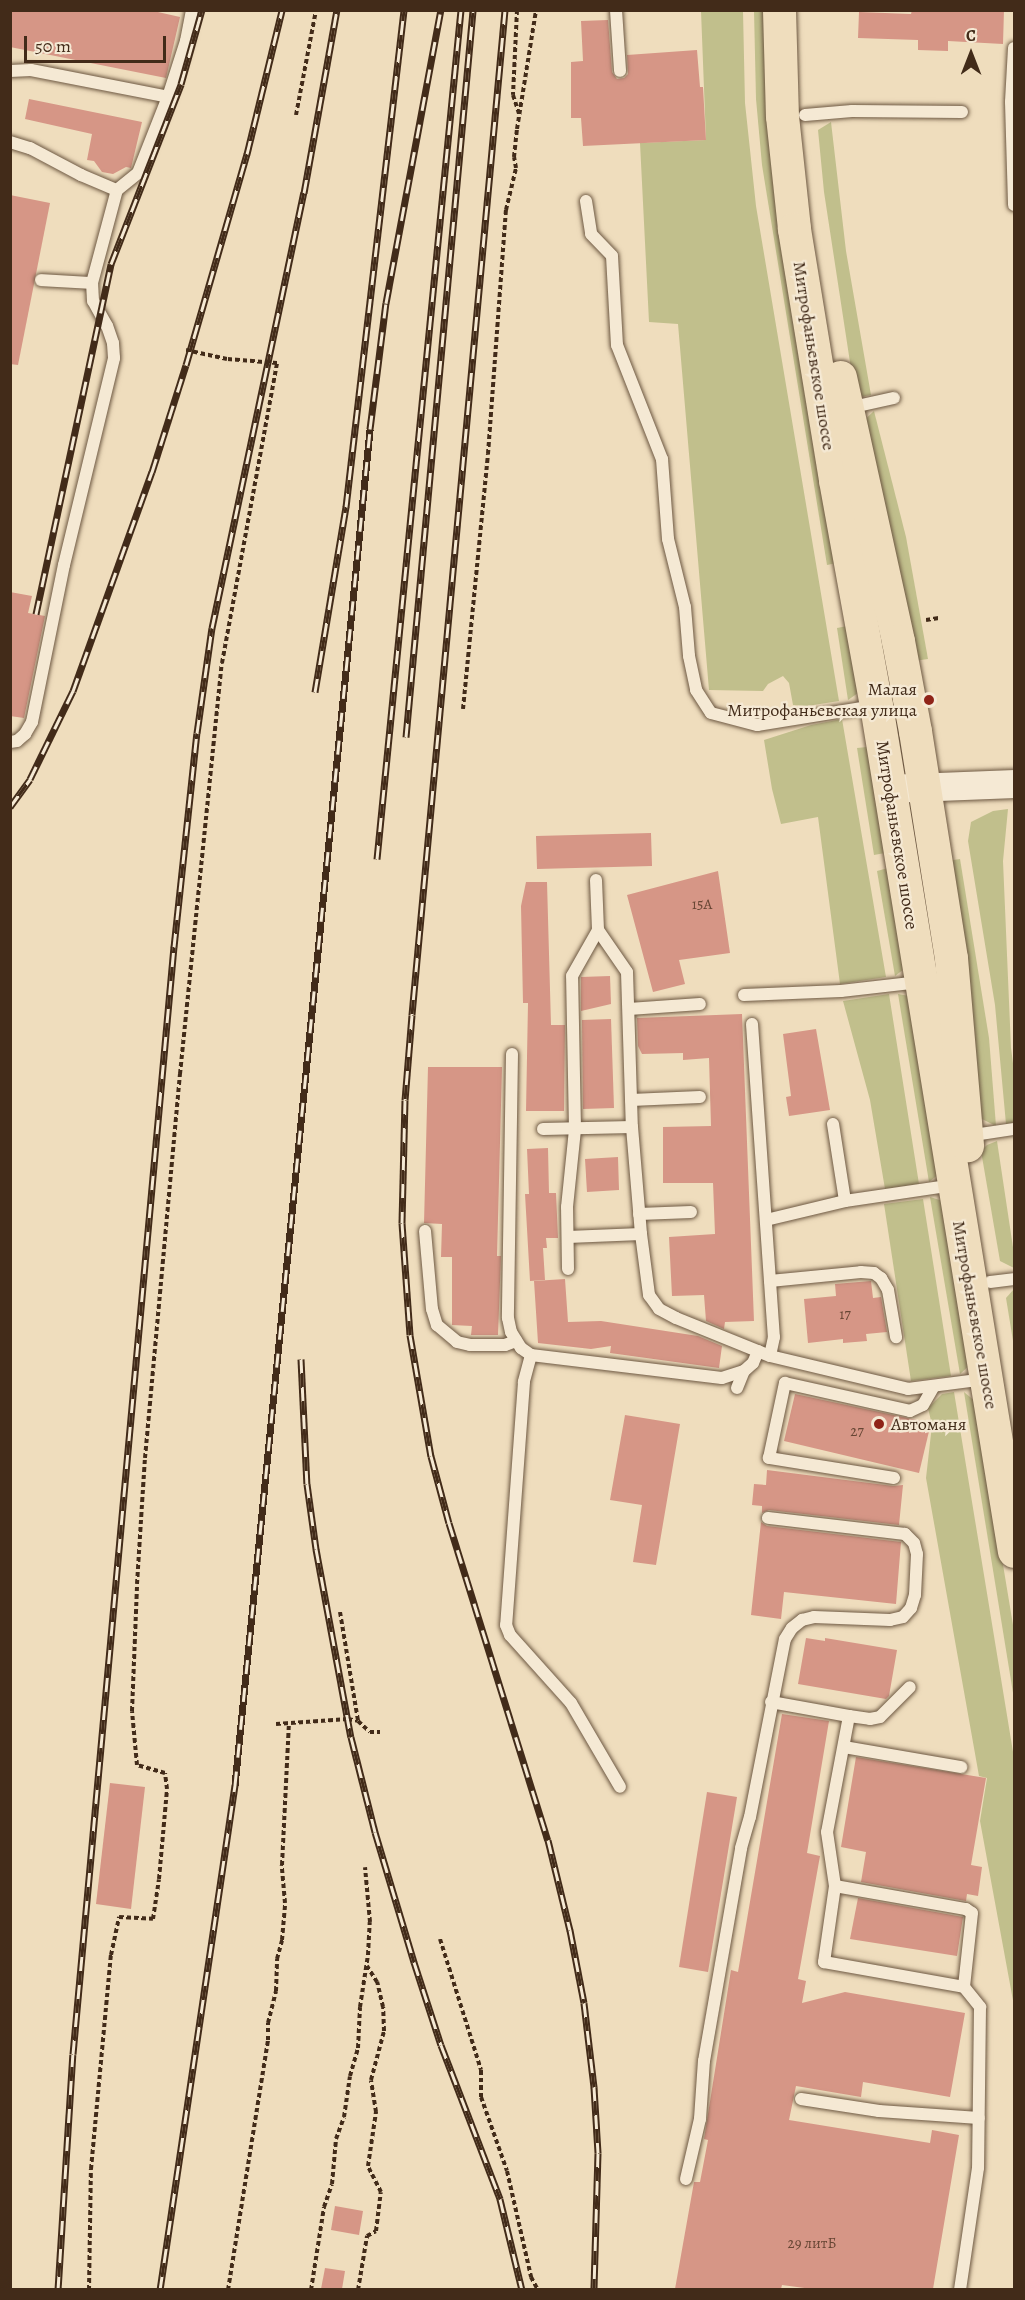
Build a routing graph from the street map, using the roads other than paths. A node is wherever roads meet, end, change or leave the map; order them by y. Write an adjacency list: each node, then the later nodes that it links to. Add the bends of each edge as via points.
1 (192, 10): 8 (lane)
2 (616, 10): 6 (lane)
3 (779, 10): 19 (main road, Митрофаньевское шоссе, via 782,116 794,229)
4 (801, 10): 10 (main road, Митрофаньевское шоссе)
5 (1014, 48): 14 (lane)
6 (620, 70)
7 (10, 71): 8 (lane, via 31,70)
8 (168, 98): 12 (lane, via 138,173)
9 (962, 112): 10 (lane, via 852,111)
10 (805, 115): 18 (main road, Митрофаньевское шоссе, via 819,245)
11 (10, 142): 12 (lane, via 30,147)
12 (117, 190): 16 (lane)
13 (586, 201): 19 (lane, via 591,234 612,256 617,345 662,459 668,539 685,607 696,690 711,713 757,725)
14 (1014, 205)
15 (41, 280): 16 (lane)
16 (92, 283): 20 (lane, via 93,302 113,343 114,358 64,565 33,722 17,741)
17 (894, 398): 18 (lane)
18 (846, 409): 22 (main road, Митрофаньевское шоссе, via 898,641)
19 (876, 705): 23 (main road, Митрофаньевское шоссе)
20 (10, 742)
21 (1014, 784): 22 (street)
22 (924, 788): 23 (street); 39 (main road, Митрофаньевское шоссе, via 951,958)
23 (889, 789): 26 (main road, Митрофаньевское шоссе)
24 (596, 880): 25 (lane)
25 (597, 930): 29 (lane, via 627,972); 37 (lane, via 572,976)
26 (920, 982): 27 (lane, via 841,991); 40 (main road, Митрофаньевское шоссе)
27 (744, 995)
28 (700, 1004): 29 (lane)
29 (628, 1009): 33 (lane)
30 (752, 1024): 44 (lane)
31 (512, 1054): 52 (lane, via 508,1318)
32 (700, 1097): 33 (lane)
33 (631, 1100): 35 (lane)
34 (833, 1124): 41 (lane)
35 (632, 1127): 37 (lane); 43 (lane)
36 (543, 1129): 37 (lane)
37 (575, 1129): 47 (lane, via 567,1206)
38 (1014, 1129): 39 (lane)
39 (966, 1137): 49 (main road, Митрофаньевское шоссе)
40 (953, 1185): 41 (lane); 56 (main road, Митрофаньевское шоссе)
41 (845, 1201): 44 (lane)
42 (691, 1212): 43 (lane)
43 (639, 1214): 46 (lane)
44 (766, 1220): 50 (lane)
45 (425, 1231): 52 (lane, via 437,1325 457,1342 470,1345 505,1345)
46 (641, 1234): 47 (lane); 53 (lane, via 649,1295 659,1309)
47 (568, 1237): 48 (lane)
48 (568, 1269)
49 (1002, 1280): 59 (main road, Митрофаньевское шоссе)
50 (770, 1281): 51 (lane, via 873,1273 888,1290); 53 (lane, via 774,1337)
51 (896, 1337)
52 (516, 1341): 54 (lane)
53 (764, 1353): 55 (lane); 57 (lane, via 908,1389)
54 (531, 1355): 55 (lane, via 722,1378); 68 (lane, via 524,1382 506,1625 510,1635 571,1703)
55 (744, 1371): 58 (lane)
56 (986, 1379): 57 (lane); 62 (main road, Митрофаньевское шоссе)
57 (934, 1386): 60 (lane, via 923,1405 910,1411 786,1383 769,1458)
58 (737, 1388)
59 (1014, 1428)
60 (894, 1478)
61 (768, 1518): 64 (lane, via 905,1534 914,1543 917,1554 915,1595 903,1617 814,1617 792,1628 785,1639)
62 (1014, 1551)
63 (910, 1687): 65 (lane, via 880,1717)
64 (771, 1702): 65 (lane); 73 (lane, via 741,1848 704,2061 700,2119)
65 (849, 1716): 66 (lane)
66 (844, 1747): 67 (lane); 69 (lane, via 827,1832)
67 (961, 1767)
68 (620, 1787)
69 (835, 1886): 70 (lane, via 966,1908 972,1913); 70 (lane, via 824,1962)
70 (964, 1987): 72 (lane, via 980,2007)
71 (801, 2099): 72 (lane, via 879,2111)
72 (979, 2118): 74 (lane, via 978,2168)
73 (686, 2179)
74 (960, 2289)

